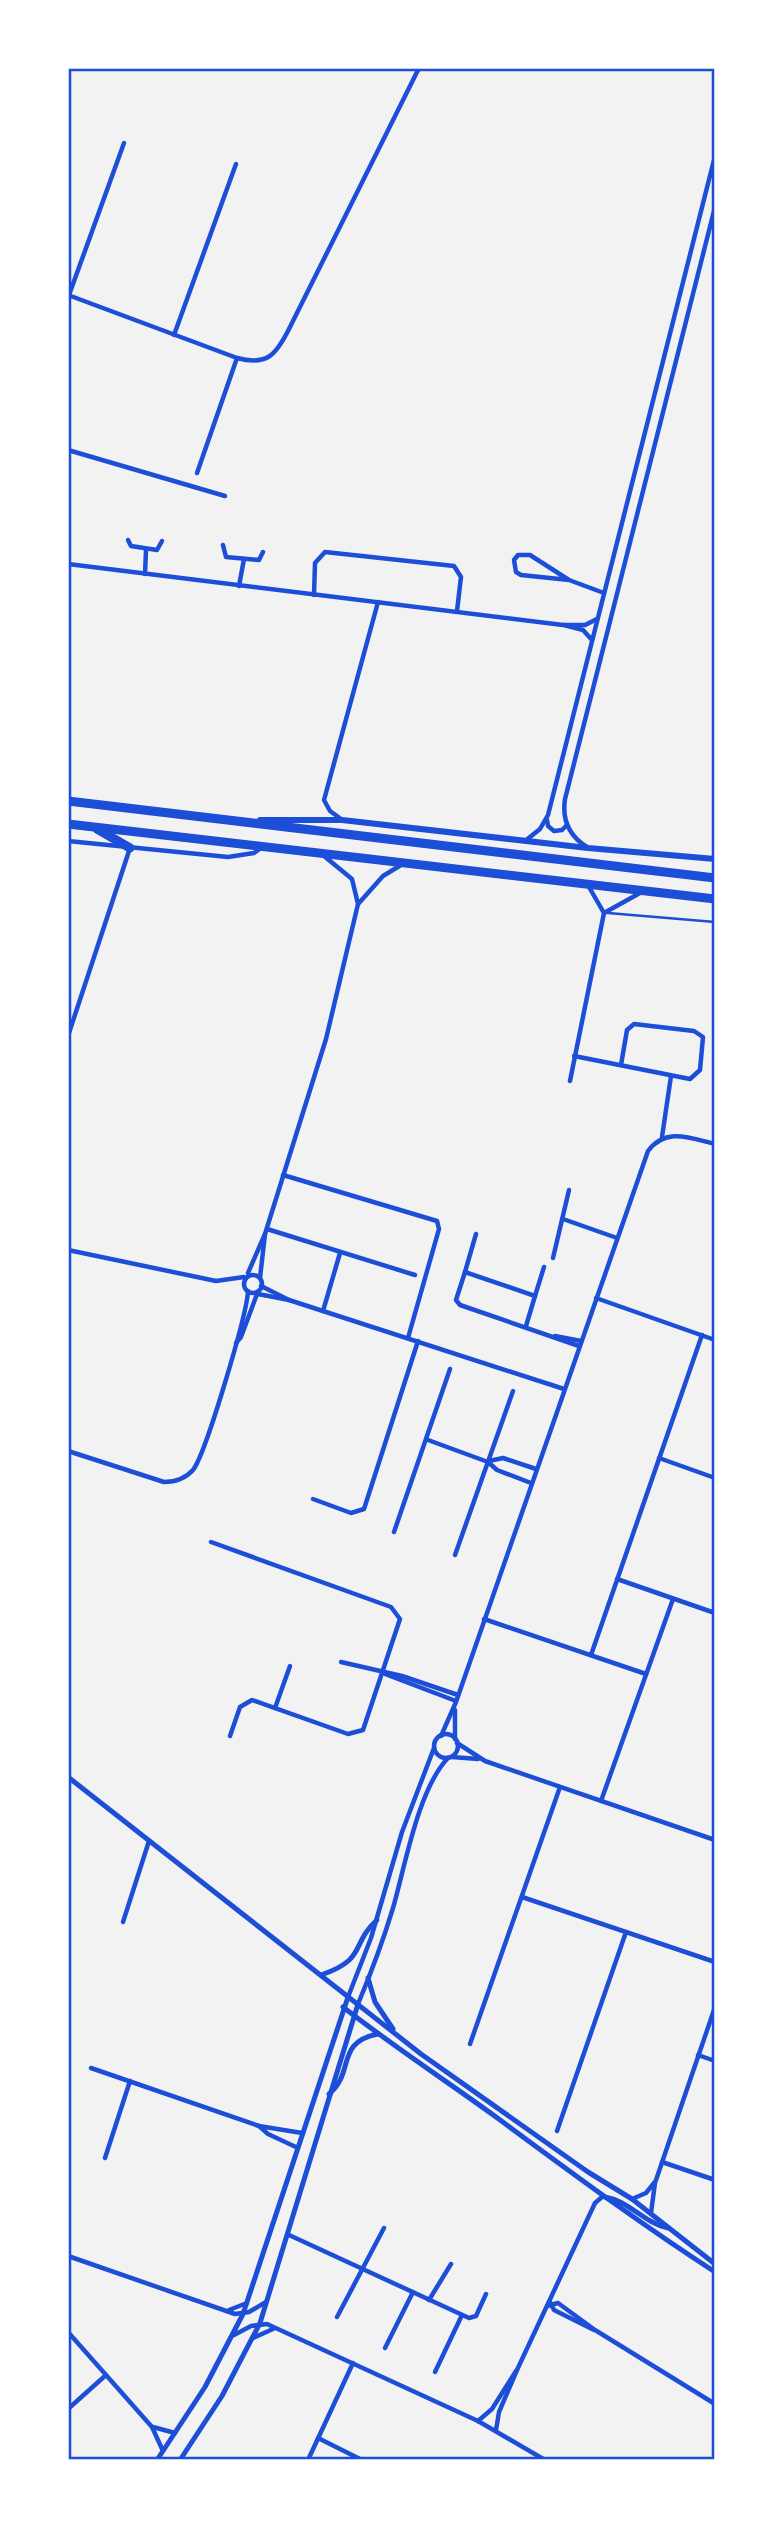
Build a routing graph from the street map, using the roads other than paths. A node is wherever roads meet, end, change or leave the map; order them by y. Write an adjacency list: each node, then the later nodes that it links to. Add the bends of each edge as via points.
1 (419, 68): 8 (street, via 280,348 258,362)
2 (124, 143): 6 (street)
3 (715, 156): 22 (street)
4 (236, 164): 7 (street)
5 (715, 207): 34 (street, via 565,799)
6 (69, 295): 7 (street)
7 (174, 335): 8 (street)
8 (237, 358): 10 (street)
9 (68, 450): 11 (street)
10 (197, 473)
11 (225, 496)
12 (128, 540): 15 (street, via 131,546)
13 (162, 541): 15 (street, via 157,550)
14 (223, 545): 17 (street, via 226,557)
15 (146, 550): 19 (street)
16 (263, 552): 17 (street, via 259,560)
17 (244, 559): 21 (street)
18 (68, 564): 19 (street)
19 (145, 574): 21 (street)
20 (569, 580): 20 (street, via 530,555 518,555 514,560 516,572 522,575); 22 (street)
21 (240, 586): 23 (street)
22 (604, 593): 26 (street)
23 (314, 595): 24 (street); 25 (street, via 315,563 325,552 402,560 454,566 460,571)
24 (378, 602): 25 (street); 32 (street, via 324,800)
25 (457, 611): 27 (street)
26 (598, 618): 27 (street, via 585,625); 28 (street)
27 (563, 625): 28 (street, via 583,630)
28 (592, 640): 30 (street)
29 (68, 801): 31 (highway)
30 (547, 819): 34 (street, via 554,831); 37 (street)
31 (229, 820): 32 (main road); 44 (highway)
32 (342, 820): 37 (main road)
33 (68, 824): 35 (highway)
34 (567, 824): 40 (street)
35 (92, 827): 38 (highway); 39 (highway)
36 (68, 841): 39 (street)
37 (525, 841): 40 (main road)
38 (263, 846): 39 (street, via 254,853 228,857); 41 (highway)
39 (130, 848): 51 (street)
40 (588, 848): 42 (main road)
41 (320, 853): 43 (highway); 48 (street, via 349,875 356,885)
42 (715, 859)
43 (409, 862): 45 (highway); 48 (street, via 383,876)
44 (715, 878)
45 (584, 883): 46 (highway); 49 (street)
46 (642, 892): 47 (highway); 49 (street)
47 (715, 899)
48 (358, 904): 58 (street, via 326,1039)
49 (604, 913): 50 (lane); 52 (street)
50 (715, 922)
51 (68, 1036)
52 (574, 1056): 53 (street); 55 (street)
53 (621, 1065): 54 (street); 54 (street, via 626,1035 634,1024 698,1032 704,1041 698,1075 690,1079)
54 (671, 1075): 56 (street)
55 (570, 1081)
56 (662, 1137): 57 (street); 63 (street, via 648,1151)
57 (715, 1144)
58 (284, 1175): 61 (street); 80 (street, via 437,1221 439,1229)
59 (569, 1190): 60 (street)
60 (563, 1219): 63 (street); 66 (street)
61 (266, 1232): 65 (street); 69 (street); 71 (street)
62 (476, 1234): 68 (street)
63 (617, 1238): 75 (street)
64 (68, 1250): 69 (street, via 215,1282)
65 (340, 1253): 70 (street); 77 (street)
66 (553, 1258)
67 (544, 1267): 74 (street)
68 (465, 1272): 74 (street); 78 (street, via 456,1300 460,1304)
69 (246, 1275): 71 (street, via 255,1274); 72 (street)
70 (415, 1275)
71 (260, 1284): 73 (street); 76 (street)
72 (248, 1291): 73 (street); 83 (street)
73 (257, 1294): 76 (street); 83 (street)
74 (535, 1296): 78 (street)
75 (596, 1298): 79 (street); 84 (street)
76 (289, 1300): 77 (street)
77 (323, 1311): 80 (street)
78 (526, 1326): 84 (street)
79 (702, 1335): 81 (street); 90 (street)
80 (408, 1338): 82 (street)
81 (715, 1340)
82 (418, 1341): 86 (street); 95 (street, via 366,1505 356,1514)
83 (236, 1343): 89 (street, via 190,1474 164,1482)
84 (580, 1344): 86 (street)
85 (450, 1369): 88 (street)
86 (564, 1389): 92 (street)
87 (513, 1391): 91 (street)
88 (428, 1440): 91 (street); 96 (street)
89 (68, 1451)
90 (659, 1458): 93 (street); 99 (street)
91 (488, 1462): 92 (street, via 503,1458); 94 (street); 98 (street)
92 (536, 1469): 94 (street)
93 (715, 1478)
94 (531, 1483): 102 (street)
95 (313, 1499)
96 (394, 1532)
97 (211, 1542): 106 (street, via 391,1607 400,1619)
98 (456, 1555)
99 (617, 1579): 100 (street); 103 (street)
100 (673, 1599): 101 (street); 107 (street)
101 (715, 1613)
102 (484, 1619): 103 (street); 108 (street)
103 (591, 1655): 107 (street)
104 (341, 1662): 106 (street)
105 (290, 1666): 109 (street)
106 (384, 1673): 108 (street); 109 (street, via 366,1725 356,1734)
107 (646, 1674): 118 (street)
108 (457, 1699): 111 (street); 112 (street)
109 (275, 1708): 110 (street, via 252,1700 242,1702)
110 (230, 1736)
111 (440, 1736): 112 (street, via 449,1735); 113 (street)
112 (456, 1741): 114 (street, via 456,1753); 115 (street)
113 (434, 1748): 114 (street, via 441,1757); 122 (street, via 399,1842)
114 (449, 1758): 115 (street); 127 (street, via 431,1785)
115 (485, 1761): 117 (street)
116 (68, 1777): 120 (street)
117 (560, 1787): 118 (street); 121 (street)
118 (601, 1801): 119 (street)
119 (715, 1840)
120 (149, 1841): 123 (street); 126 (street)
121 (522, 1896): 124 (street); 135 (street)
122 (377, 1920): 126 (street, via 352,1959); 128 (street)
123 (123, 1922)
124 (626, 1932): 125 (street); 142 (street)
125 (715, 1962)
126 (321, 1975): 128 (street)
127 (368, 1978): 129 (street); 134 (street, via 374,2002)
128 (348, 1997): 129 (street); 130 (street)
129 (358, 2004): 132 (street); 134 (street)
130 (343, 2007): 132 (street); 143 (street)
131 (715, 2007): 136 (street)
132 (354, 2015): 133 (street); 140 (street)
133 (379, 2034): 140 (street, via 353,2045 338,2084); 149 (street)
134 (397, 2035): 150 (street)
135 (470, 2044)
136 (698, 2055): 137 (street); 146 (street)
137 (715, 2060)
138 (91, 2068): 139 (street)
139 (130, 2081): 141 (street); 145 (street)
140 (329, 2094): 154 (street)
141 (259, 2126): 143 (street); 144 (street)
142 (557, 2131)
143 (302, 2133): 144 (street)
144 (298, 2148): 164 (street)
145 (105, 2158)
146 (662, 2162): 147 (street); 148 (street)
147 (715, 2180)
148 (655, 2183): 150 (street); 151 (street)
149 (602, 2197): 153 (street, via 618,2200 657,2225); 159 (street); 165 (street, via 595,2203)
150 (632, 2199): 151 (street)
151 (651, 2213): 153 (street)
152 (384, 2228): 158 (street)
153 (672, 2229): 157 (street)
154 (289, 2235): 158 (street); 163 (street)
155 (68, 2256): 166 (street)
156 (451, 2264): 162 (street)
157 (715, 2264)
158 (362, 2269): 160 (street); 169 (street)
159 (715, 2272)
160 (413, 2292): 162 (street); 175 (street)
161 (486, 2294): 168 (street, via 474,2318)
162 (429, 2300): 168 (street)
163 (267, 2301): 167 (street); 170 (street)
164 (248, 2302): 166 (street); 167 (street)
165 (549, 2303): 177 (street); 180 (street)
166 (228, 2310): 167 (street)
167 (243, 2314): 173 (street)
168 (462, 2315): 178 (street)
169 (337, 2316)
170 (260, 2323): 171 (street); 173 (street); 174 (street)
171 (274, 2329): 174 (street); 176 (street)
172 (68, 2332): 179 (street)
173 (234, 2335): 185 (street)
174 (253, 2338): 189 (street)
175 (385, 2348)
176 (353, 2363): 182 (street); 186 (street)
177 (517, 2370): 182 (street, via 492,2409); 184 (street)
178 (435, 2372)
179 (106, 2375): 181 (street); 183 (street)
180 (715, 2404)
181 (68, 2409)
182 (478, 2421): 184 (street)
183 (152, 2427): 185 (street); 187 (street)
184 (496, 2430): 192 (street)
185 (176, 2433): 187 (street)
186 (318, 2438): 190 (street); 191 (street)
187 (163, 2451): 188 (street)
188 (157, 2460)
189 (180, 2460)
190 (309, 2460)
191 (362, 2460)
192 (545, 2460)

